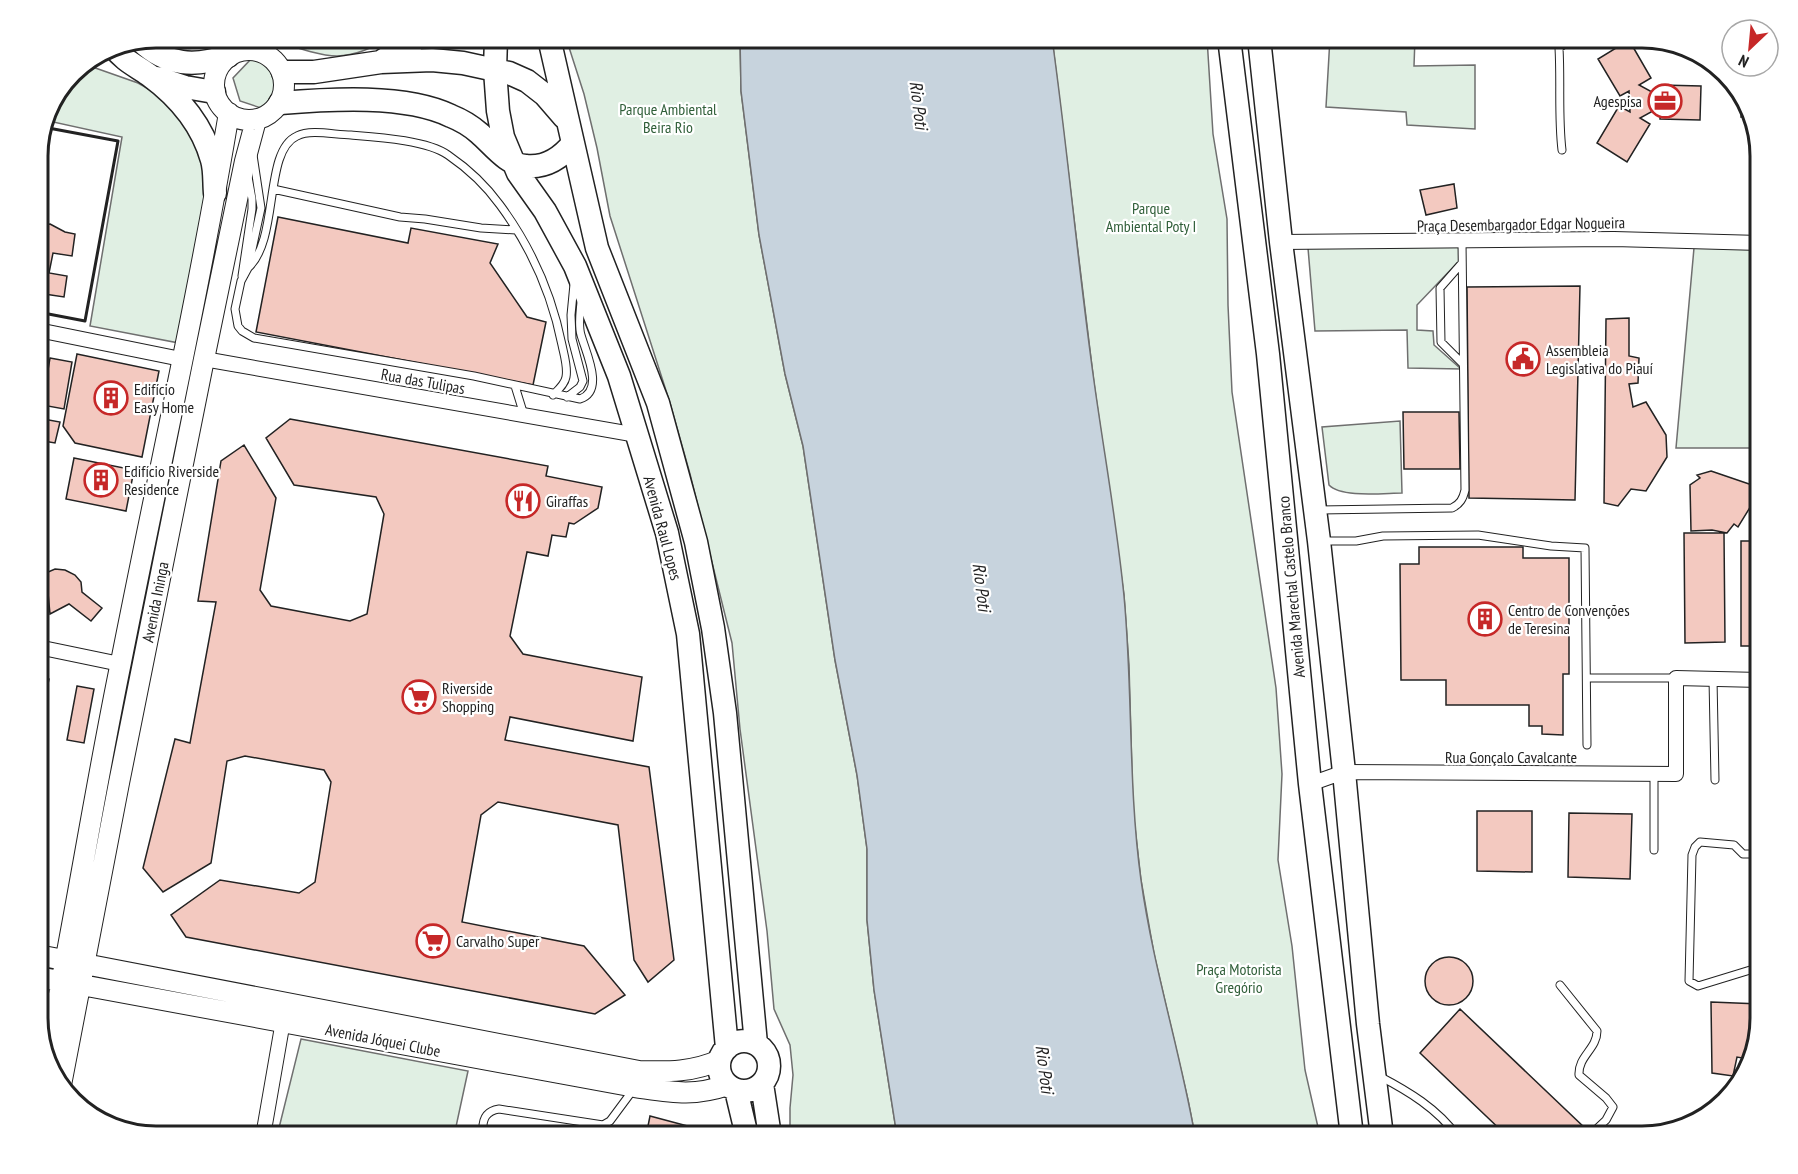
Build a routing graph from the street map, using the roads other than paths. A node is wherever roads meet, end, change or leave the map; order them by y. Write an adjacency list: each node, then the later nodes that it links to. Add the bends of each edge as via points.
1 (152, 48): 9 (main road, via 168,60 190,63)
2 (403, 48): 10 (main road)
3 (495, 48): 11 (main road, Avenida Raul Lopes)
4 (551, 48): 17 (main road, Avenida Raul Lopes)
5 (1230, 48): 35 (main road, Avenida Marechal Castelo Branco)
6 (1262, 48): 27 (main road, Avenida Marechal Castelo Branco)
7 (1559, 48): 20 (lane)
8 (119, 55): 13 (main road)
9 (228, 56): 12 (main road, via 238,51 259,50 277,62); 14 (main road, via 216,72)
10 (381, 62): 11 (main road, via 432,60); 12 (main road, via 314,72)
11 (495, 70): 17 (main road, via 527,81); 22 (main road, Avenida Raul Lopes, via 498,111)
12 (283, 72): 15 (main road, via 284,93)
13 (150, 76): 14 (main road); 24 (main road, via 178,101 201,130 213,162)
14 (214, 92): 16 (main road)
15 (280, 103): 18 (main road); 22 (main road, via 325,100 429,106 476,130)
16 (229, 113): 18 (main road, via 246,120); 24 (main road, Avenida Ininga)
17 (567, 120): 19 (main road, Avenida Raul Lopes)
18 (253, 129): 21 (main road, Avenida Ininga); 30 (lane, via 261,208)
19 (573, 143): 22 (main road, via 548,163); 69 (main road, Avenida Raul Lopes, via 597,248 658,402 696,542 725,712)
20 (1562, 150)
21 (245, 161): 32 (lane, via 252,199); 37 (main road, Avenida Ininga)
22 (512, 163): 31 (main road, Avenida Raul Lopes, via 545,211)
23 (273, 189): 25 (lane, via 400,217); 25 (lane, via 278,158 296,136 380,137 437,148 448,155 500,204); 30 (lane, via 261,252)
24 (215, 193): 36 (main road, Avenida Ininga)
25 (516, 230): 42 (lane, via 532,256 556,315 566,376)
26 (1462, 242): 27 (street, Praça Desembargador Edgar Nogueira); 28 (street, Praça Desembargador Edgar Nogueira, via 1614,239); 29 (lane)
27 (1281, 243): 34 (main road, Avenida Marechal Castelo Branco)
28 (1750, 243)
29 (1462, 263): 38 (lane); 38 (lane, via 1440,288 1440,320 1441,342)
30 (248, 268): 32 (lane)
31 (578, 275): 43 (lane, via 571,326 583,381); 43 (lane, via 580,334 593,385 585,398); 45 (main road, Avenida Raul Lopes, via 619,376)
32 (241, 281): 41 (lane, via 236,318 242,331 254,338)
33 (48, 332): 36 (street)
34 (1296, 349): 35 (main road); 39 (main road, Avenida Marechal Castelo Branco)
35 (1268, 354): 40 (main road, Avenida Marechal Castelo Branco)
36 (181, 359): 49 (main road, Avenida Ininga)
37 (204, 359): 44 (street, Rua das Tulipas); 62 (main road, Avenida Ininga, via 119,783)
38 (1463, 364): 46 (lane, via 1465,490 1458,505)
39 (1300, 381): 40 (main road); 46 (main road, Avenida Marechal Castelo Branco)
40 (1271, 384): 58 (main road, Avenida Marechal Castelo Branco)
41 (515, 386): 42 (lane); 44 (lane)
42 (553, 395): 43 (lane)
43 (567, 397)
44 (524, 415): 45 (street, Rua das Tulipas)
45 (636, 435): 70 (main road, Avenida Raul Lopes, via 667,532 688,634)
46 (1315, 510): 47 (main road, Avenida Marechal Castelo Branco)
47 (1319, 542): 50 (lane, via 1383,536 1478,535 1585,548); 55 (main road, Avenida Marechal Castelo Branco)
48 (48, 649): 49 (street)
49 (120, 664): 62 (main road, Avenida Ininga)
50 (1587, 678): 51 (lane); 54 (lane)
51 (1676, 678): 52 (street); 56 (street, Rua Gonçalo Cavalcante, via 1676,773)
52 (1713, 679): 53 (street); 57 (lane)
53 (1750, 680)
54 (1587, 745)
55 (1344, 772): 56 (street, Rua Gonçalo Cavalcante); 58 (street, Rua Gonçalo Cavalcante); 72 (main road, Avenida Marechal Castelo Branco)
56 (1654, 774): 59 (lane)
57 (1715, 780)
58 (1310, 784): 80 (main road, Avenida Marechal Castelo Branco)
59 (1654, 850)
60 (1750, 854): 63 (lane, via 1743,854 1734,845 1700,842 1695,847 1689,981 1698,986)
61 (48, 957): 62 (main road, Avenida Jóquei Clube)
62 (76, 962): 65 (main road, Avenida Ininga); 70 (main road, Avenida Jóquei Clube, via 639,1071 701,1068)
63 (1750, 970)
64 (48, 978): 65 (main road, Avenida Jóquei Clube)
65 (72, 983): 67 (main road, Avenida Jóquei Clube); 68 (main road, Avenida Ininga); 71 (main road, Avenida Ininga)
66 (1560, 985): 83 (lane, via 1597,1031 1594,1046 1578,1067 1579,1075 1613,1107)
67 (284, 1021): 74 (main road, Avenida Jóquei Clube); 76 (street)
68 (51, 1043)
69 (756, 1044): 70 (main road, via 736,1042); 73 (main road, via 769,1062)
70 (724, 1054): 75 (main road, via 720,1074)
71 (62, 1073)
72 (1374, 1073): 81 (main road, Avenida Marechal Castelo Branco); 82 (lane, via 1429,1107)
73 (762, 1084): 75 (main road, via 745,1091); 79 (main road)
74 (634, 1087): 75 (main road, Avenida Jóquei Clube, via 682,1093); 77 (lane, via 603,1125 499,1109 484,1118)
75 (732, 1087): 78 (main road)
76 (265, 1126)
77 (483, 1126)
78 (744, 1126)
79 (768, 1126)
80 (1351, 1126)
81 (1381, 1126)
82 (1447, 1126)
83 (1600, 1126)

